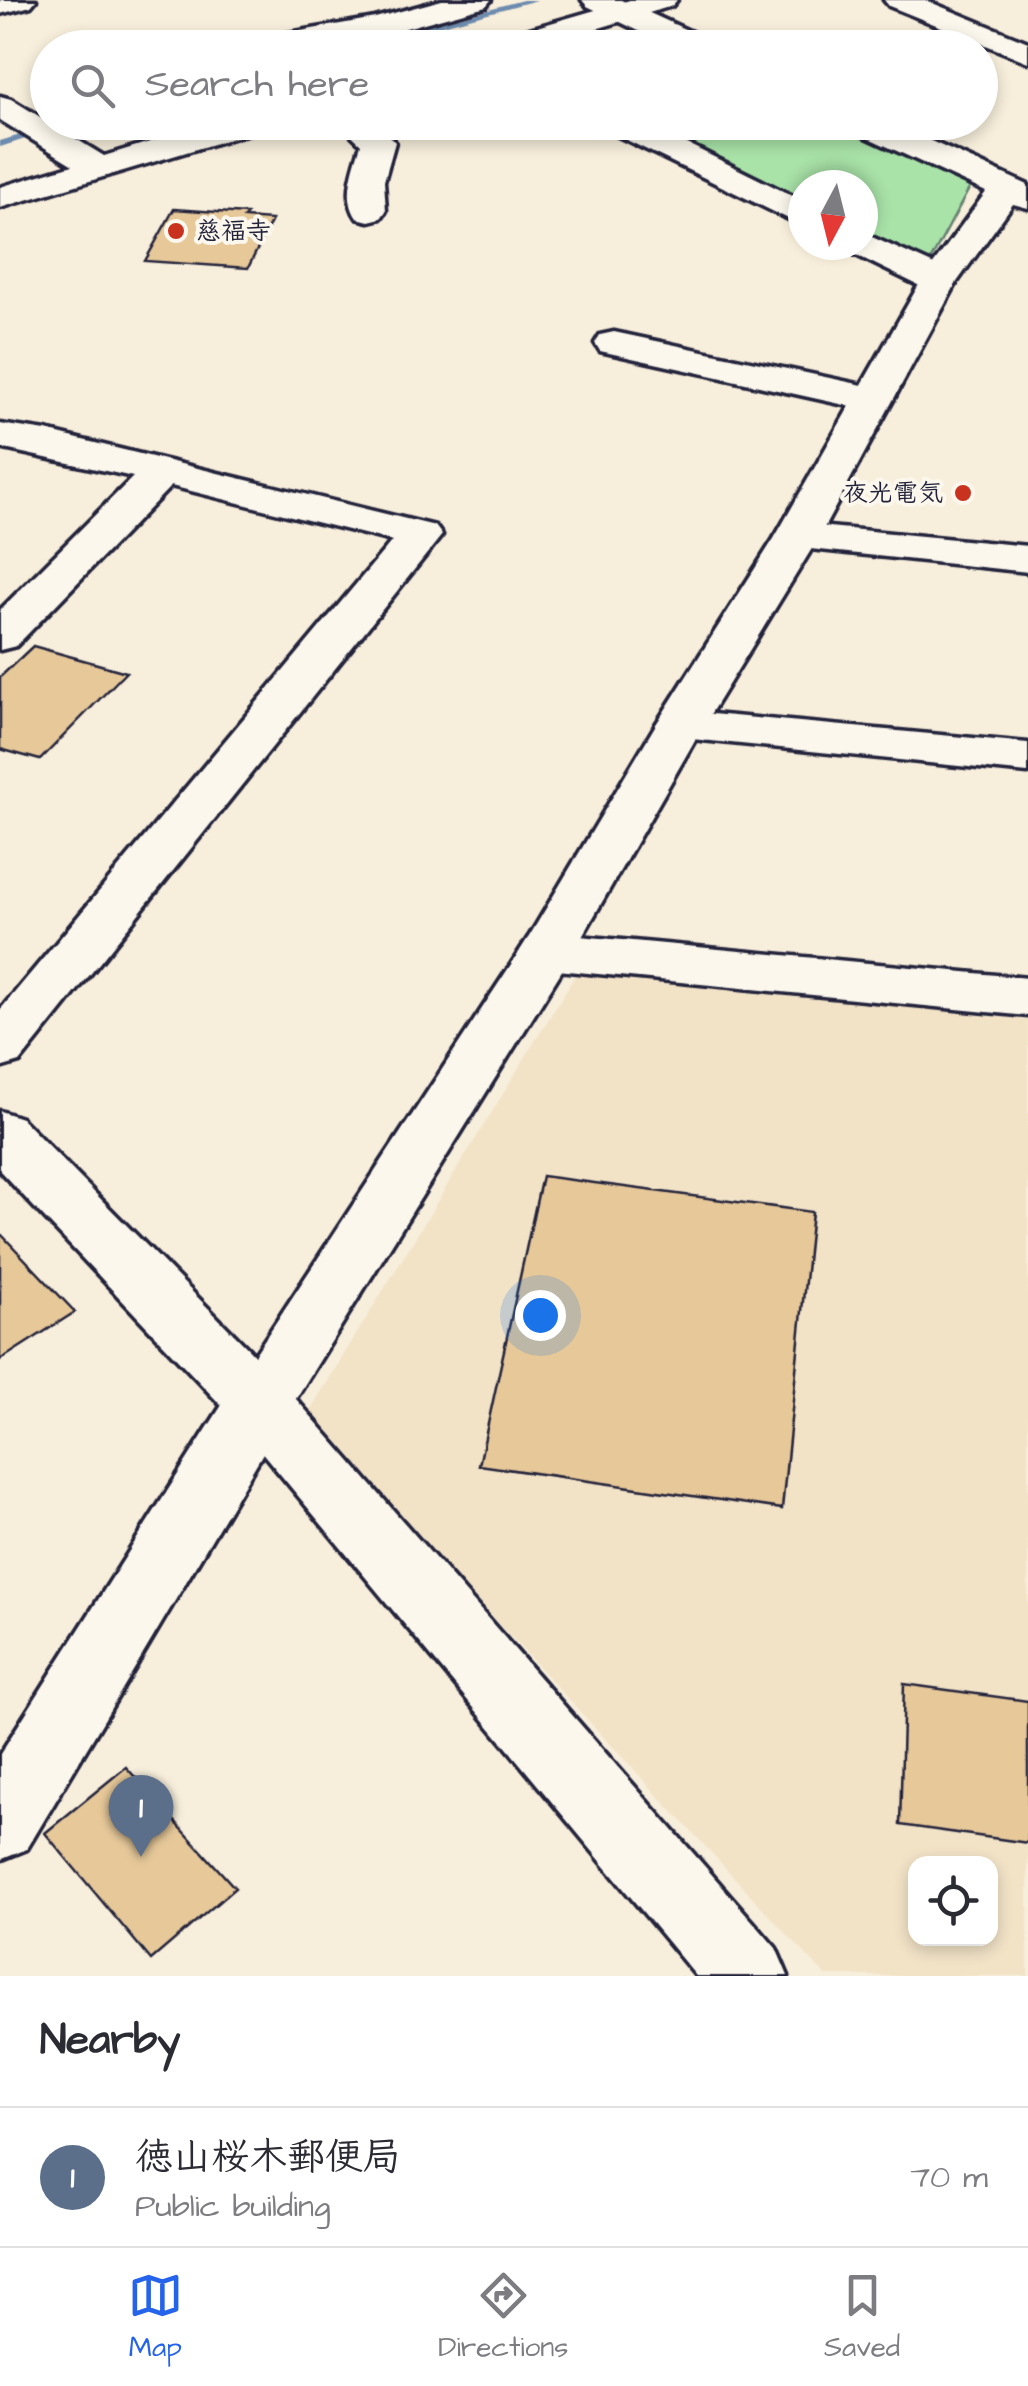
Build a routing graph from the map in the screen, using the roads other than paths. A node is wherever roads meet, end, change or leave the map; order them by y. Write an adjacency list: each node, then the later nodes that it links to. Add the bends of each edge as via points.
1 (20, 0): 5 (street)
2 (476, 0): 7 (street)
3 (662, 0): 6 (street)
4 (900, 0): 10 (street)
5 (0, 6)
6 (610, 6): 8 (street); 9 (street)
7 (360, 30)
8 (547, 30)
9 (661, 30)
10 (972, 30)
11 (998, 41): 12 (street)
12 (1028, 53)
13 (58, 140): 18 (street)
14 (191, 140): 18 (street)
15 (376, 140): 22 (street)
16 (649, 140): 21 (street)
17 (904, 140): 19 (street)
18 (100, 167): 20 (street)
19 (1021, 189): 24 (street)
20 (0, 198)
21 (788, 208)
22 (369, 211)
23 (878, 251): 24 (street)
24 (940, 281): 26 (street)
25 (614, 343): 26 (street)
26 (872, 399): 29 (street)
27 (0, 436): 28 (street)
28 (163, 471): 31 (street); 36 (street, via 420,536)
29 (797, 537): 30 (street); 32 (street)
30 (1028, 558)
31 (0, 636)
32 (679, 726): 33 (street); 34 (street)
33 (1028, 758)
34 (547, 951): 35 (street); 38 (street)
35 (1028, 997)
36 (0, 1048)
37 (0, 1133): 38 (street)
38 (258, 1402): 39 (street); 40 (street)
39 (0, 1823)
40 (748, 1976)

